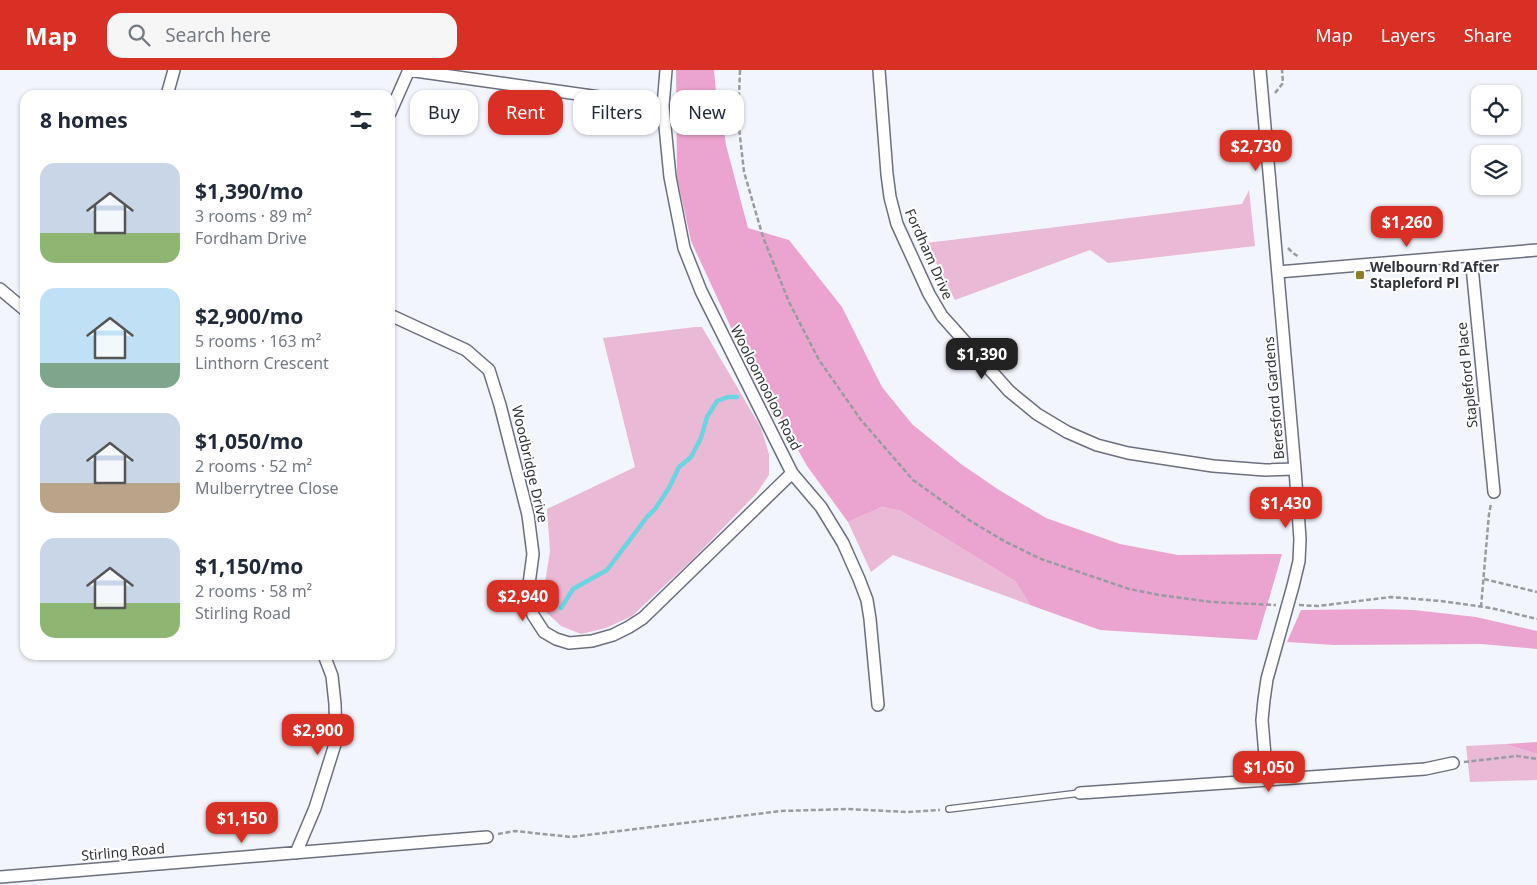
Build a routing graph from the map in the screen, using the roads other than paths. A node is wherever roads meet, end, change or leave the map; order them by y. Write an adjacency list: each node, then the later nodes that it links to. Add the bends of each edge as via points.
1 (174, 70): 7 (street)
2 (408, 70): 8 (street); 9 (street)
3 (666, 70): 9 (street, Wooloomooloo Road)
4 (879, 70): 16 (street, Fordham Drive, via 888,182 897,224 942,316 1009,391 1037,414 1067,432 1128,454 1212,466)
5 (1260, 70): 6 (street); 12 (street, Beresford Gardens)
6 (1266, 70)
7 (168, 90)
8 (395, 101)
9 (663, 106): 17 (street, Wooloomooloo Road, via 670,178 684,248 701,291)
10 (1537, 250): 11 (street)
11 (1471, 256): 12 (street); 18 (street, Stapleford Place)
12 (1278, 272): 16 (street, Beresford Gardens)
13 (0, 289): 14 (street)
14 (20, 306)
15 (395, 317): 17 (street, Woodbridge Drive, via 466,350 489,370 528,515 533,554 529,600 544,632 556,639 569,643 592,641 613,635 642,618)
16 (1295, 469): 22 (street, Beresford Gardens, via 1299,554 1264,700 1262,720)
17 (792, 473): 20 (street, Wooloomooloo Road, via 821,507 859,578 870,619)
18 (1494, 492)
19 (326, 660): 26 (street, via 332,676 336,741 315,808)
20 (878, 705)
21 (1453, 763): 22 (street, via 1425,769)
22 (1267, 780): 23 (street)
23 (1080, 793): 24 (lane)
24 (949, 809)
25 (487, 837): 26 (street, Stirling Road)
26 (296, 852): 27 (street, Stirling Road)
27 (0, 877)

